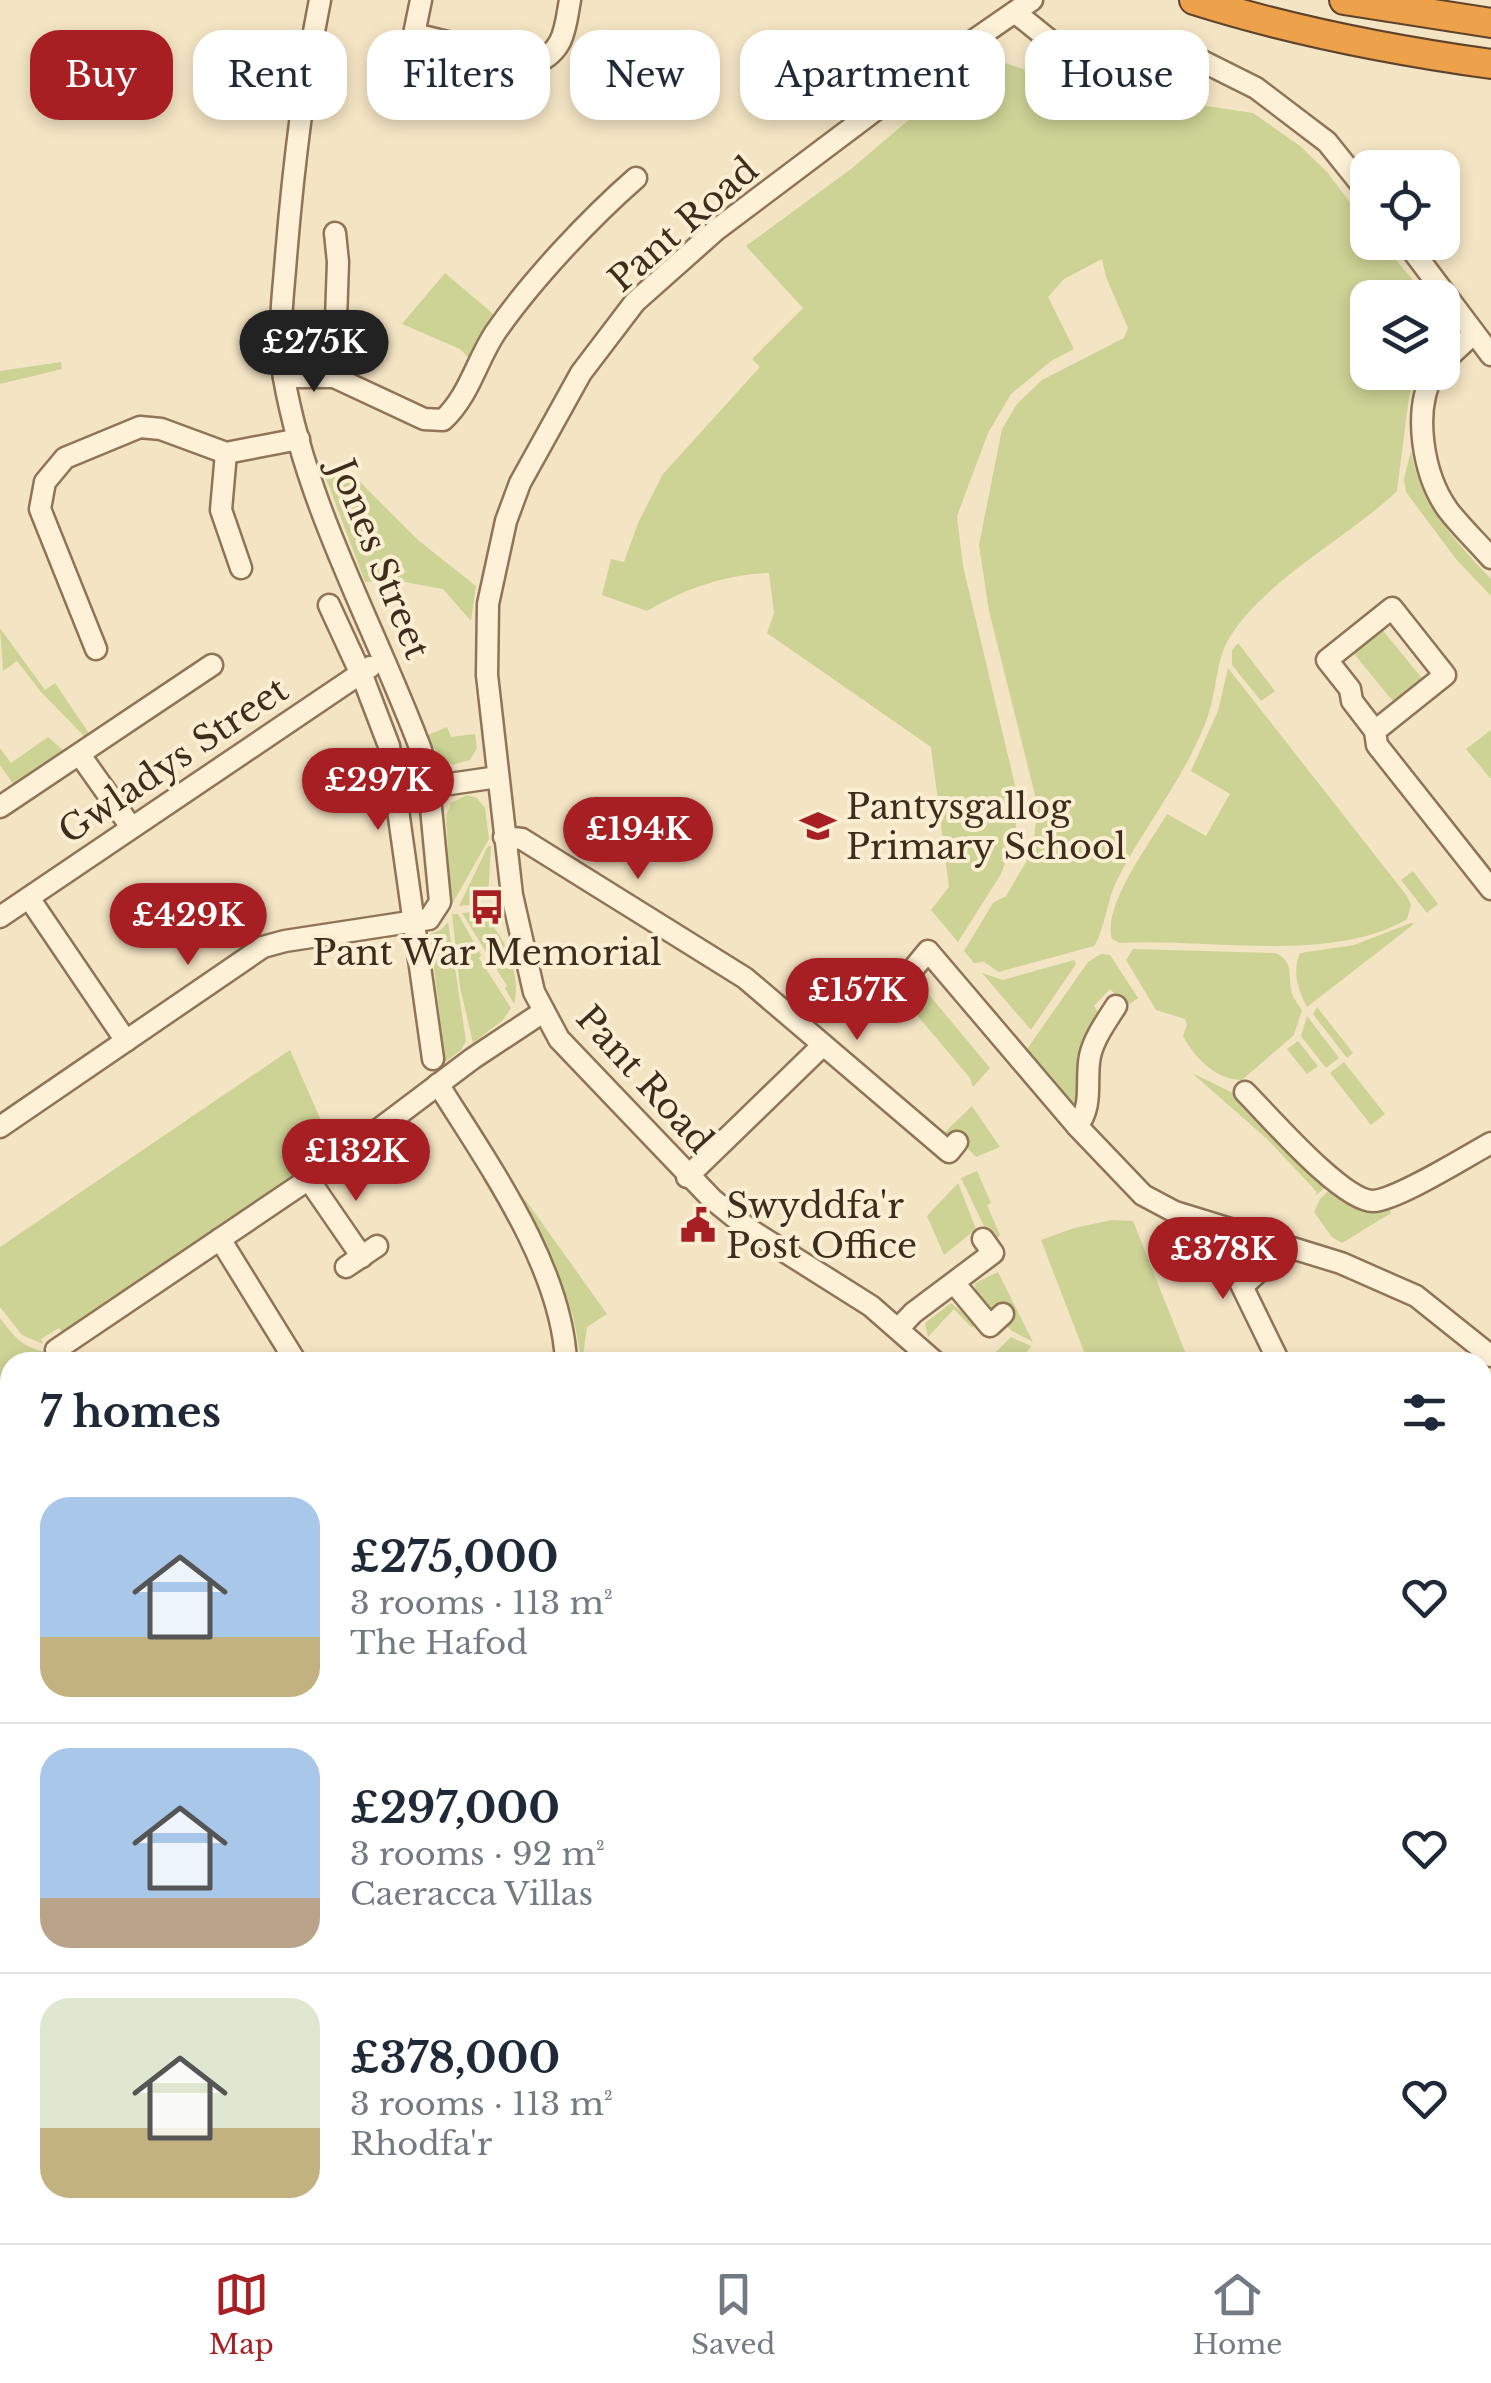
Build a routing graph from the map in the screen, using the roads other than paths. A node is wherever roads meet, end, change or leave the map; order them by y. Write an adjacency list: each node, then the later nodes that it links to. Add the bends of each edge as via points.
1 (320, 0): 16 (street, Jones Street, via 290,206)
2 (421, 0): 3 (street, via 414,34 536,63 561,46)
3 (570, 0)
4 (1194, 0): 8 (highway, via 1271,24)
5 (1344, 0): 7 (highway)
6 (1024, 6): 9 (street, via 1053,43 1080,52 1202,60 1256,88 1327,142); 30 (street, Pant Road, via 699,242 635,302 580,373 520,483 490,591 488,675)
7 (1491, 22)
8 (1491, 64)
9 (1350, 171)
10 (636, 178): 17 (street, via 508,314 444,420 424,418)
11 (336, 233): 17 (street)
12 (1419, 260): 13 (street)
13 (1473, 334): 14 (street); 15 (street)
14 (1460, 346)
15 (1491, 355)
16 (284, 377): 17 (street); 19 (street, Jones Street)
17 (334, 377)
18 (1428, 390): 21 (street, via 1426,458 1446,507)
19 (299, 440): 20 (street); 25 (street, Jones Street, via 331,535)
20 (226, 454): 22 (street, via 221,510); 24 (street, via 140,426 52,470 40,509)
21 (1491, 558)
22 (240, 568)
23 (329, 604): 27 (street)
24 (96, 649)
25 (385, 658): 27 (street, Gwladys Street); 31 (street, Jones Street)
26 (212, 665): 29 (street)
27 (360, 672): 33 (street, Gwladys Street); 38 (street, via 396,778)
28 (1375, 731): 28 (street, via 1445,675 1392,608 1327,660); 35 (street, via 1377,745)
29 (80, 755): 32 (street); 33 (street)
30 (498, 777): 31 (street); 34 (street, Pant Road)
31 (429, 787): 38 (street, Jones Street, via 440,902 429,919)
32 (0, 807)
33 (132, 827): 36 (street, Gwladys Street)
34 (504, 838): 41 (street, Pant Road, via 526,962); 43 (street, via 522,839 752,984)
35 (1487, 876)
36 (28, 898): 37 (street, Gwladys Street); 42 (street)
37 (0, 918)
38 (415, 922): 42 (street, via 263,948); 44 (street)
39 (909, 974): 47 (street, via 928,951)
40 (1116, 1006): 47 (street, via 1090,1056 1087,1106)
41 (543, 1012): 45 (street); 51 (street, Pant Road, via 576,1061)
42 (126, 1041): 48 (street)
43 (822, 1046): 49 (street, via 948,1152); 51 (street)
44 (433, 1060)
45 (438, 1084): 52 (street); 64 (street, via 543,1262)
46 (1245, 1092): 50 (street, via 1342,1188 1370,1201)
47 (1077, 1126): 53 (street, via 1144,1196)
48 (0, 1127)
49 (957, 1142)
50 (1491, 1142)
51 (688, 1177): 61 (street, Pant Road, via 749,1229)
52 (309, 1180): 55 (street); 57 (street)
53 (1218, 1226): 56 (street); 59 (street)
54 (983, 1239): 58 (street, via 992,1253)
55 (220, 1240): 62 (street); 63 (street)
56 (1285, 1247): 59 (street); 67 (street, via 1416,1296)
57 (362, 1257)
58 (955, 1284): 60 (street, via 990,1326); 61 (street)
59 (1243, 1286): 66 (street)
60 (1003, 1314)
61 (899, 1328): 65 (street, Pant Road)
62 (56, 1350)
63 (290, 1352)
64 (565, 1352)
65 (924, 1352)
66 (1274, 1352)
67 (1486, 1352)

